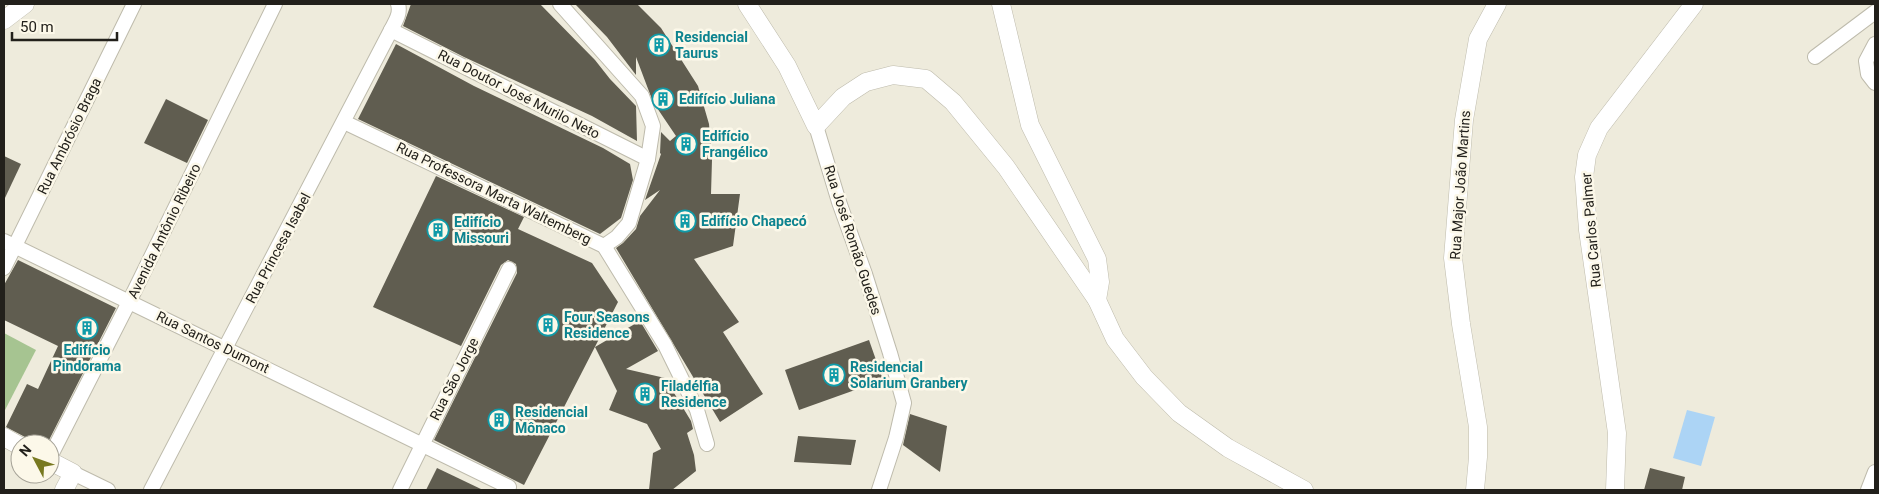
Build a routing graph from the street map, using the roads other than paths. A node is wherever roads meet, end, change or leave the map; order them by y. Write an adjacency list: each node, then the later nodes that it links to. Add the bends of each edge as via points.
1 (25, 4): 11 (street)
2 (134, 4): 19 (street, Rua Ambrósio Braga)
3 (275, 4): 24 (street, Avenida Antônio Ribeiro)
4 (398, 4): 12 (street, Rua Princesa Isabel, via 398,16)
5 (560, 4): 18 (street, via 642,96 653,126)
6 (747, 4): 17 (street, Rua José Romão Guedes, via 787,66)
7 (1001, 4): 23 (street, via 1030,125 1097,259)
8 (1497, 4): 39 (street, Rua Major João Martins, via 1478,39 1464,120 1453,258 1478,427)
9 (1694, 5): 40 (street, Rua Carlos Palmer, via 1599,128 1587,155 1584,177 1589,240 1618,433)
10 (1875, 12): 14 (street)
11 (4, 20)
12 (391, 30): 16 (street, Rua Princesa Isabel); 18 (street, Rua Doutor José Murilo Neto)
13 (1875, 44): 15 (street, via 1866,61 1868,74)
14 (1815, 58)
15 (1875, 83)
16 (344, 122): 20 (street, Rua Professora Marta Waltemberg); 25 (street, Rua Princesa Isabel)
17 (816, 126): 23 (street, via 843,97 866,82 893,75 926,79 977,129); 37 (street, Rua José Romão Guedes, via 904,403)
18 (648, 159): 20 (street, via 629,222 617,238)
19 (9, 244): 21 (street, Rua Ambrósio Braga); 24 (street, Rua Santos Dumont)
20 (604, 246): 28 (street, Rua Professora Marta Waltemberg, via 665,345 697,410)
21 (4, 268)
22 (510, 268): 27 (street, Rua São Jorge)
23 (1098, 300): 38 (street, via 1115,339 1144,377 1179,414 1228,448)
24 (130, 302): 25 (street, Rua Santos Dumont); 26 (street, Avenida Antônio Ribeiro)
25 (225, 348): 27 (street, Rua Santos Dumont); 35 (street, Rua Princesa Isabel)
26 (60, 439)
27 (421, 444): 32 (street, Rua Santos Dumont); 36 (street, Rua São Jorge)
28 (708, 444)
29 (60, 465): 31 (street)
30 (1875, 472): 41 (street)
31 (73, 473): 33 (street); 34 (street)
32 (509, 487)
33 (64, 490)
34 (108, 490)
35 (151, 490)
36 (400, 490)
37 (879, 490)
38 (1304, 490)
39 (1475, 490)
40 (1615, 490)
41 (1868, 490)

